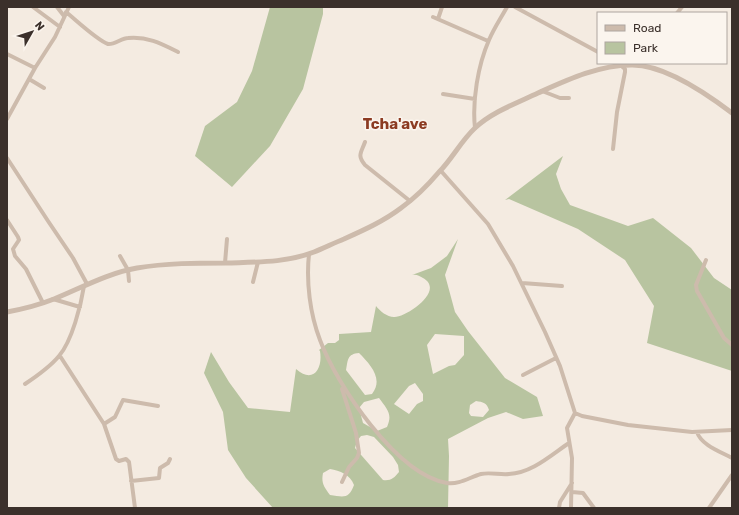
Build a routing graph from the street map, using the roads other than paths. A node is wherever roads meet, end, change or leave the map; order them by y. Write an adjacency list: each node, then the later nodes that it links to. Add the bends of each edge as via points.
1 (33, 7): 10 (street)
2 (56, 7): 7 (street)
3 (442, 7): 9 (street)
4 (507, 7): 11 (street)
5 (515, 7): 6 (street)
6 (525, 9): 12 (street)
7 (67, 10): 10 (street); 13 (street, via 91,33 108,44 128,38 143,38 156,41)
8 (433, 17): 9 (street)
9 (438, 19): 11 (street)
10 (60, 27): 17 (street)
11 (488, 41): 23 (street)
12 (597, 51)
13 (178, 52)
14 (7, 54): 17 (street)
15 (620, 64): 16 (street); 20 (street, via 566,80); 28 (street, via 625,72)
16 (632, 64): 24 (street, via 681,80)
17 (35, 68): 18 (street)
18 (29, 79): 19 (street); 25 (street)
19 (44, 88)
20 (542, 91): 22 (street, via 560,98); 26 (street, via 494,114)
21 (443, 94): 23 (street)
22 (569, 98)
23 (475, 99): 26 (street)
24 (732, 113)
25 (7, 119)
26 (475, 128): 30 (street)
27 (366, 142): 31 (street, via 360,159)
28 (613, 149)
29 (7, 158): 43 (street, via 73,258)
30 (441, 170): 31 (street); 42 (street, via 488,224)
31 (410, 202): 34 (street, via 379,222)
32 (7, 220): 46 (street, via 18,237 13,249 15,256 26,268)
33 (227, 239): 38 (street)
34 (308, 254): 37 (street); 54 (street, via 314,320 320,341)
35 (120, 256): 39 (street)
36 (706, 260): 49 (street, via 696,291 724,338)
37 (258, 262): 38 (street); 41 (street)
38 (225, 263): 39 (street, via 153,266)
39 (128, 270): 40 (street); 43 (street)
40 (129, 280)
41 (253, 282)
42 (522, 282): 44 (street); 51 (street)
43 (86, 285): 45 (street); 47 (street)
44 (562, 286)
45 (53, 299): 46 (street); 47 (street)
46 (43, 303): 48 (street)
47 (80, 307): 50 (street, via 72,332)
48 (7, 312)
49 (732, 345)
50 (60, 356): 53 (street); 57 (street)
51 (556, 358): 52 (street); 56 (street)
52 (523, 374)
53 (25, 384)
54 (341, 384): 60 (street, via 393,451 408,464 440,481 455,483 482,474 526,471); 65 (street, via 359,453)
55 (158, 406): 57 (street, via 123,400 115,417)
56 (575, 412): 59 (street, via 582,416 622,424); 60 (street, via 567,428)
57 (104, 424): 64 (street, via 116,459 129,462)
58 (732, 430): 59 (street)
59 (697, 432): 61 (street, via 706,444)
60 (570, 443): 66 (street)
61 (732, 458)
62 (170, 459): 64 (street, via 160,468 159,478)
63 (732, 475): 72 (street)
64 (131, 481): 68 (street)
65 (342, 482)
66 (572, 483): 67 (street); 69 (street)
67 (572, 492): 70 (street); 71 (street, via 583,493)
68 (134, 508)
69 (559, 508)
70 (571, 508)
71 (594, 508)
72 (709, 508)

